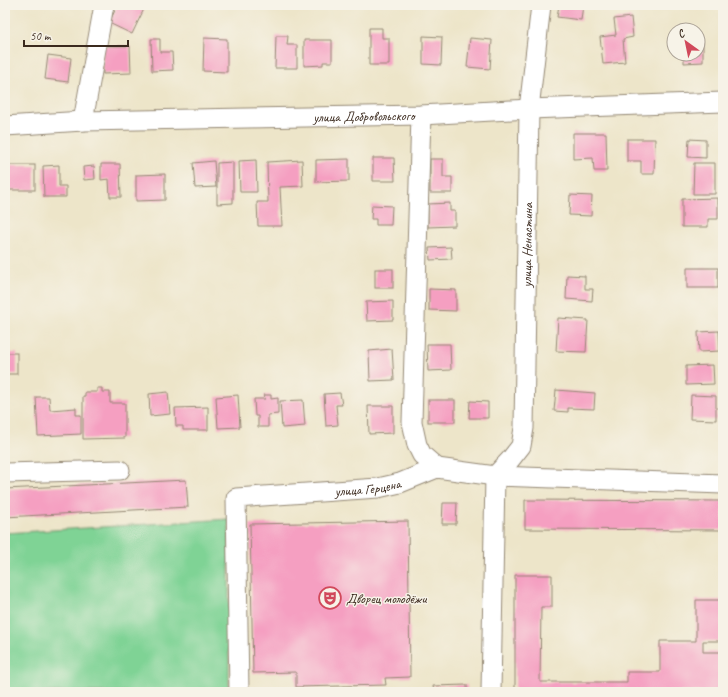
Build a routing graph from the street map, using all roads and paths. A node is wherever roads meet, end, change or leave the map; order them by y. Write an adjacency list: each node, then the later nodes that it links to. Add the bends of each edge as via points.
1 (104, 5): 6 (street)
2 (541, 5): 4 (street, улица Ненастина)
3 (723, 102): 4 (street, улица Добровольского)
4 (529, 109): 5 (street, улица Добровольского); 11 (street, улица Ненастина, via 524,428 522,446)
5 (421, 115): 6 (street, улица Добровольского); 8 (street, via 412,422 422,455)
6 (84, 121): 7 (street, улица Добровольского)
7 (6, 128)
8 (437, 468): 11 (street, улица Герцена); 13 (street, улица Герцена, via 400,483 378,488 236,498)
9 (120, 470): 10 (street)
10 (5, 473)
11 (495, 476): 12 (street, улица Герцена); 14 (street)
12 (723, 484)
13 (239, 692)
14 (490, 692)

